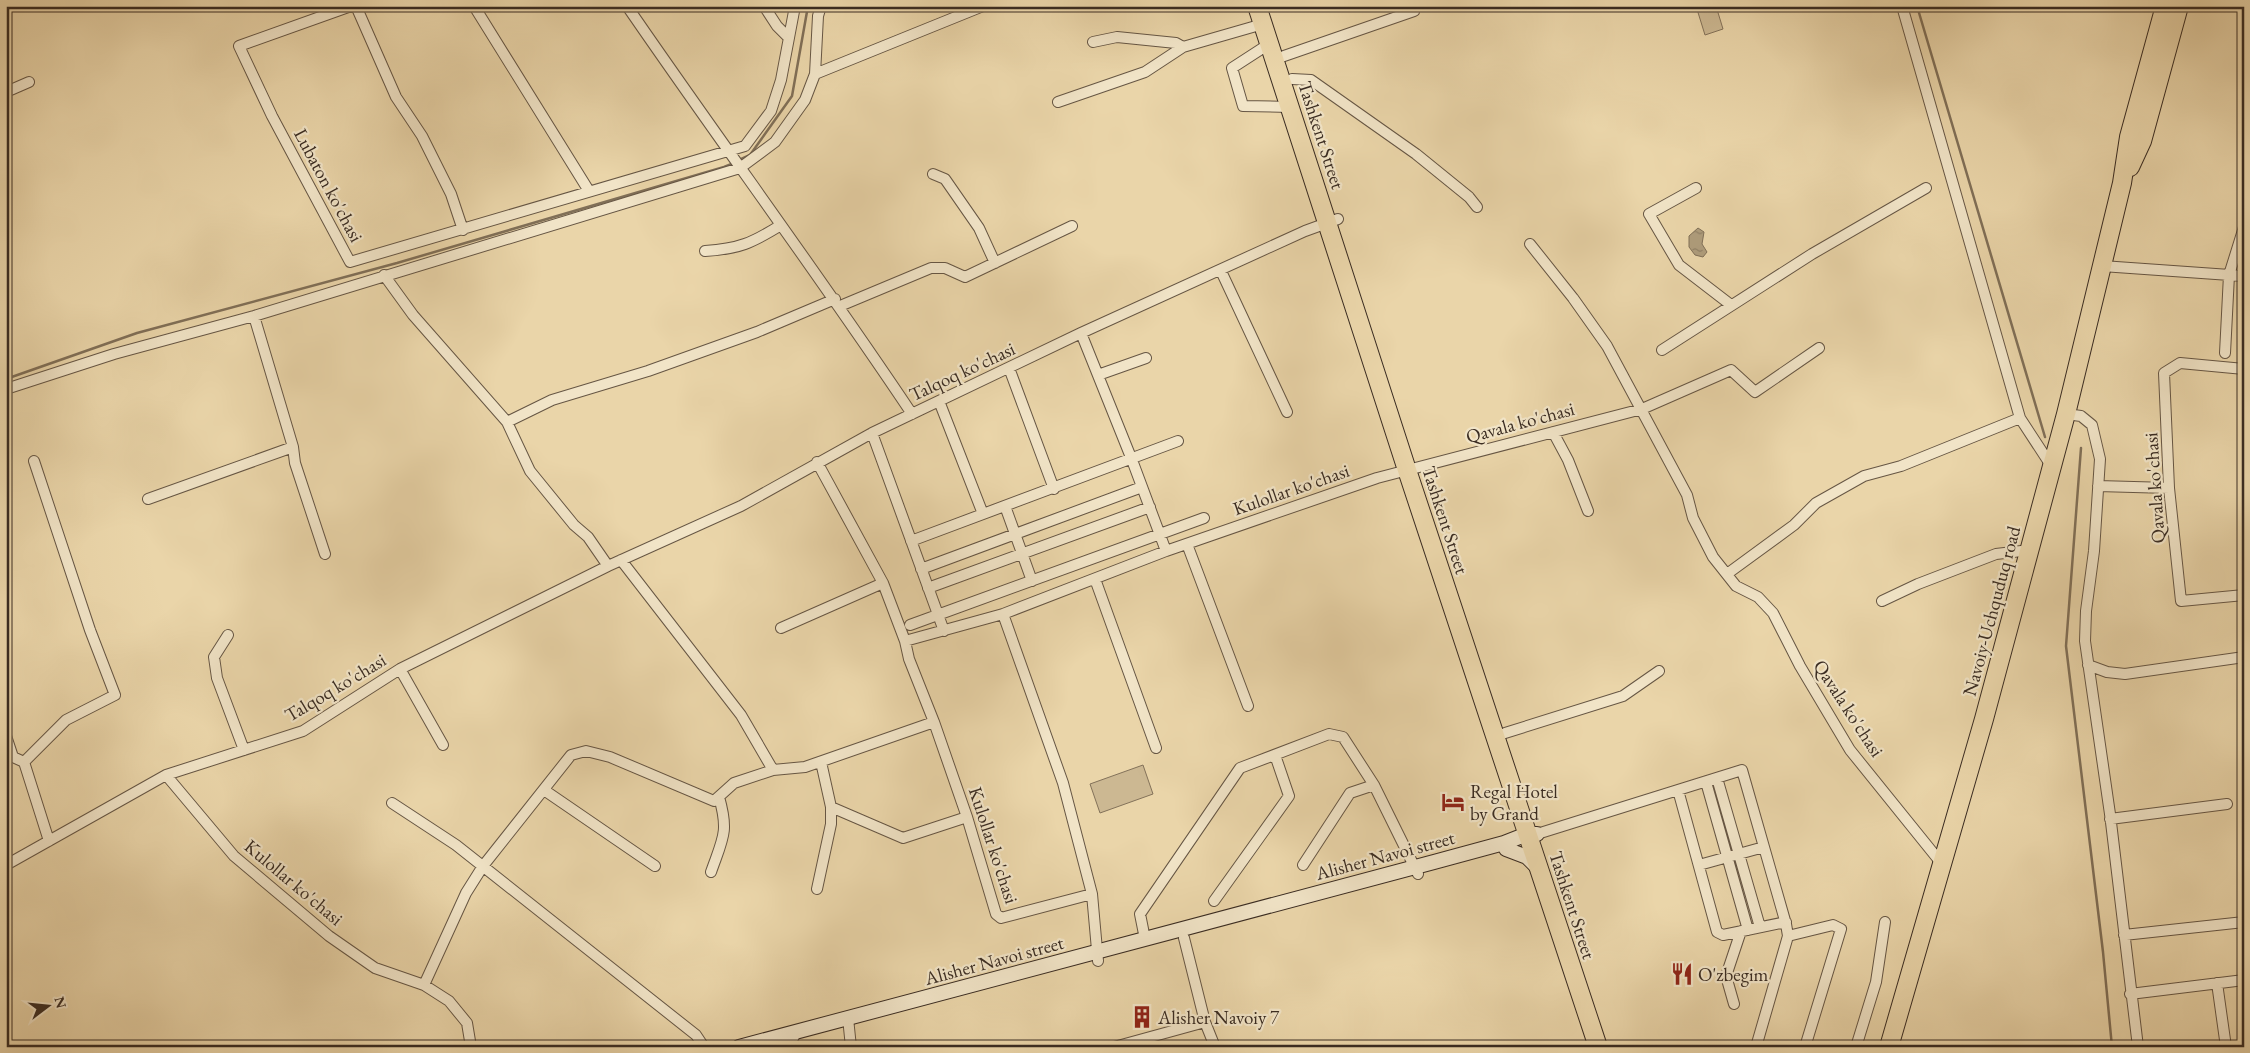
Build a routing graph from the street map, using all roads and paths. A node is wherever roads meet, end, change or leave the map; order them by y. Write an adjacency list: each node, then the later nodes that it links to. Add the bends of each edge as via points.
1 (351, 6): 39 (street, Lubaton ko'chasi, via 239,46 272,116 350,262)
2 (356, 6): 39 (street, via 396,97 422,136 451,194)
3 (474, 6): 33 (street)
4 (627, 6): 27 (street)
5 (764, 6): 16 (street)
6 (794, 6): 16 (street, Lubaton ko'chasi)
7 (822, 6): 21 (street, via 818,16)
8 (983, 6): 21 (street)
9 (1257, 6): 15 (highway, Tashkent Street)
10 (1267, 6): 20 (highway, Tashkent Street)
11 (1413, 6): 20 (street, via 1414,11)
12 (1902, 6): 65 (street)
13 (2165, 6): 30 (highway, Navoiy-Uchquduq road, via 2129,137)
14 (2178, 6): 30 (highway, Navoiy-Uchquduq road, via 2142,141)
15 (1263, 24): 18 (highway, Tashkent Street); 19 (street)
16 (788, 37): 27 (street, Lubaton ko'chasi, via 771,111 745,146)
17 (1093, 42): 19 (street, via 1117,37 1176,43)
18 (1269, 44): 26 (highway, Tashkent Street); 26 (street, via 1232,68 1243,106)
19 (1183, 47): 25 (street, via 1145,72)
20 (1284, 56): 22 (highway, Tashkent Street)
21 (815, 74): 28 (street, via 805,100 775,142)
22 (1292, 79): 34 (street, via 1311,80 1416,154); 35 (highway, Tashkent Street)
23 (28, 82): 24 (street)
24 (6, 92)
25 (1058, 102)
26 (1290, 107): 35 (highway, Tashkent Street)
27 (728, 152): 28 (street); 33 (street, Lubaton ko'chasi)
28 (740, 168): 36 (street); 45 (street)
29 (932, 174): 42 (street, via 945,179 978,228)
30 (2122, 183): 43 (highway, Navoiy-Uchquduq road)
31 (1696, 188): 49 (street, via 1649,214 1679,265)
32 (1926, 188): 49 (street)
33 (589, 191): 39 (street, Lubaton ko'chasi)
34 (1477, 207)
35 (1333, 220): 44 (street, Talqoq ko'chasi); 74 (highway, Tashkent Street)
36 (781, 225): 41 (street, via 731,250); 48 (street)
37 (1072, 226): 42 (street)
38 (2244, 226): 46 (street)
39 (463, 230)
40 (1530, 244): 61 (street, Qavala ko'chasi, via 1574,298 1607,346)
41 (705, 251)
42 (995, 263): 48 (street, via 965,277 944,268 931,268)
43 (2102, 266): 46 (street); 64 (highway, Navoiy-Uchquduq road)
44 (1222, 271): 51 (street, Talqoq ko'chasi); 62 (street)
45 (384, 275): 50 (street); 66 (street, via 413,315)
46 (2229, 275): 47 (street); 54 (street)
47 (2244, 276)
48 (838, 302): 63 (street); 66 (street, via 684,358 552,400)
49 (1731, 305): 53 (street)
50 (254, 316): 59 (street, via 114,354); 70 (street)
51 (1081, 333): 56 (street, Talqoq ko'chasi); 58 (street)
52 (1819, 348): 61 (street, via 1755,392 1732,370)
53 (1662, 350)
54 (2226, 353)
55 (1146, 358): 58 (street)
56 (1009, 368): 60 (street, Talqoq ko'chasi); 78 (street)
57 (2244, 369): 79 (street, Qavala ko'chasi, via 2180,363 2164,373)
58 (1098, 375): 71 (street)
59 (6, 389)
60 (939, 401): 63 (street, Talqoq ko'chasi); 84 (street)
61 (1642, 409): 67 (street, Qavala ko'chasi); 97 (street, Qavala ko'chasi, via 1688,495 1693,518 1713,557)
62 (1287, 412)
63 (912, 414): 68 (street, Talqoq ko'chasi)
64 (2066, 414): 75 (highway, Navoiy-Uchquduq road); 76 (street, via 2081,416 2092,425 2100,459)
65 (2020, 418): 75 (street); 97 (street, via 1901,466 1864,476 1816,503 1794,525)
66 (507, 422): 95 (street, via 530,471 574,525 588,537)
67 (1553, 432): 74 (street, Qavala ko'chasi); 83 (street)
68 (872, 433): 73 (street, Talqoq ko'chasi); 88 (street)
69 (1178, 441): 71 (street)
70 (293, 447): 80 (street); 92 (street, via 295,463)
71 (1132, 460): 77 (street); 78 (street)
72 (34, 461): 123 (street, via 115,696 66,720)
73 (817, 462): 94 (street, Talqoq ko'chasi, via 741,506); 100 (street, Kulollar ko'chasi)
74 (1413, 468): 89 (street, Kulollar ko'chasi); 117 (highway, Tashkent Street); 136 (highway, Tashkent Street)
75 (2052, 468): 90 (highway, Navoiy-Uchquduq road)
76 (2098, 486): 79 (street); 112 (street, via 2086,611)
77 (1142, 487): 82 (street); 86 (street)
78 (1054, 488): 81 (street)
79 (2169, 488): 102 (street, Qavala ko'chasi, via 2181,601)
80 (148, 500)
81 (1005, 506): 84 (street); 86 (street)
82 (1150, 508): 87 (street); 93 (street)
83 (1588, 511)
84 (983, 514): 88 (street)
85 (1204, 518): 87 (street)
86 (1015, 534): 93 (street); 96 (street)
87 (1160, 534): 91 (street); 99 (street)
88 (911, 541): 96 (street)
89 (1187, 544): 91 (street, Kulollar ko'chasi); 115 (street)
90 (2030, 550): 103 (street, via 1996,554); 145 (highway, Navoiy-Uchquduq road)
91 (1166, 551): 98 (street, Kulollar ko'chasi)
92 (325, 554)
93 (1022, 554): 99 (street); 101 (street)
94 (621, 560): 95 (street, Talqoq ko'chasi); 125 (street, via 740,715)
95 (608, 566): 113 (street, Talqoq ko'chasi)
96 (921, 569): 101 (street)
97 (1727, 574): 145 (street, Qavala ko'chasi, via 1736,586 1758,597 1773,613 1850,750)
98 (1095, 579): 104 (street, Kulollar ko'chasi); 120 (street)
99 (1032, 581): 105 (street)
100 (884, 582): 107 (street); 110 (street, Kulollar ko'chasi)
101 (928, 588): 105 (street)
102 (2244, 595)
103 (1882, 601)
104 (1003, 614): 108 (street, Kulollar ko'chasi); 155 (street, via 1063,784)
105 (938, 615): 106 (street); 108 (street)
106 (910, 625)
107 (781, 628)
108 (944, 631): 110 (street, Kulollar ko'chasi)
109 (228, 635): 121 (street, via 214,657)
110 (905, 641): 116 (street, Kulollar ko'chasi)
111 (2244, 657): 112 (street, via 2125,674)
112 (2088, 665): 138 (street)
113 (400, 669): 119 (street); 121 (street, Talqoq ko'chasi, via 303,731)
114 (1659, 671): 117 (street, via 1623,696)
115 (1248, 706)
116 (934, 722): 124 (street); 137 (street, Kulollar ko'chasi)
117 (1505, 734): 139 (highway, Tashkent Street)
118 (6, 736): 123 (street, via 13,757)
119 (443, 745)
120 (1156, 748)
121 (244, 750): 126 (street, Talqoq ko'chasi)
122 (1275, 755): 129 (street, via 1329,734 1343,737); 156 (street, via 1289,796); 165 (street, via 1240,768 1140,914)
123 (24, 762): 140 (street)
124 (820, 762): 125 (street); 135 (street)
125 (773, 770): 132 (street, via 734,783)
126 (166, 775): 140 (street, Talqoq ko'chasi); 169 (street, Kulollar ko'chasi, via 234,856 329,936 375,968)
127 (1717, 778): 128 (street); 142 (street, via 1742,770); 143 (street)
128 (1706, 782): 131 (street); 144 (street)
129 (1374, 785): 147 (street, via 1350,793); 152 (street)
130 (544, 790): 132 (street, via 572,756 586,751 610,757 714,801); 149 (street); 150 (street)
131 (1678, 790): 139 (street); 148 (street)
132 (719, 797): 153 (street, via 725,833)
133 (392, 803): 149 (street, via 456,844)
134 (2228, 804): 138 (street)
135 (831, 807): 137 (street, via 903,838); 154 (street, via 831,824)
136 (1519, 809): 139 (highway, Tashkent Street); 141 (main road, via 1516,825)
137 (968, 817): 155 (street, Kulollar ko'chasi, via 996,914 1000,918)
138 (2110, 819): 162 (street)
139 (1531, 836): 141 (main road, Alisher Navoi street); 151 (highway, Tashkent Street); 183 (highway, Tashkent Street)
140 (49, 841): 146 (street, Talqoq ko'chasi)
141 (1505, 846): 151 (main road, via 1527,857); 152 (main road, Alisher Navoi street)
142 (1764, 846): 143 (street); 157 (street)
143 (1739, 854): 144 (street); 160 (street)
144 (1728, 857): 148 (street); 161 (street)
145 (1942, 864): 187 (highway, Navoiy-Uchquduq road)
146 (6, 865)
147 (1303, 865)
148 (1699, 865): 161 (street, via 1717,932 1723,935)
149 (483, 866): 169 (street, via 466,893); 176 (street, via 696,1035)
150 (655, 866)
151 (1538, 868): 182 (highway, Tashkent Street)
152 (1417, 871): 164 (main road, Alisher Navoi street); 165 (main road, Alisher Navoi street)
153 (711, 872)
154 (817, 889)
155 (1092, 894): 166 (street)
156 (1214, 901)
157 (1786, 922): 160 (street); 163 (street)
158 (1885, 922): 186 (street, via 1876,982)
159 (2244, 922): 162 (street)
160 (1760, 928): 161 (street)
161 (1745, 931): 171 (street, via 1726,976)
162 (2124, 935): 170 (street)
163 (1788, 936): 184 (street); 185 (street, via 1833,926 1841,929)
164 (1184, 938): 166 (main road, Alisher Navoi street); 172 (street)
165 (1145, 939): 166 (main road, Alisher Navoi street)
166 (1097, 956): 173 (main road, Alisher Navoi street)
167 (2244, 980): 168 (street)
168 (2217, 983): 170 (street); 189 (street)
169 (424, 985): 175 (street, Kulollar ko'chasi, via 449,1001 467,1023)
170 (2130, 994): 188 (street)
171 (1734, 1004)
172 (1206, 1022): 180 (street); 181 (street)
173 (849, 1023): 174 (main road, Alisher Navoi street); 179 (street)
174 (792, 1041): 177 (main road, Alisher Navoi street); 178 (main road, Alisher Navoi street)
175 (471, 1047)
176 (704, 1047)
177 (739, 1047)
178 (777, 1047)
179 (851, 1047)
180 (1114, 1047)
181 (1214, 1047)
182 (1598, 1047)
183 (1608, 1047)
184 (1756, 1047)
185 (1805, 1047)
186 (1856, 1047)
187 (1888, 1047)
188 (2138, 1047)
189 (2226, 1047)

